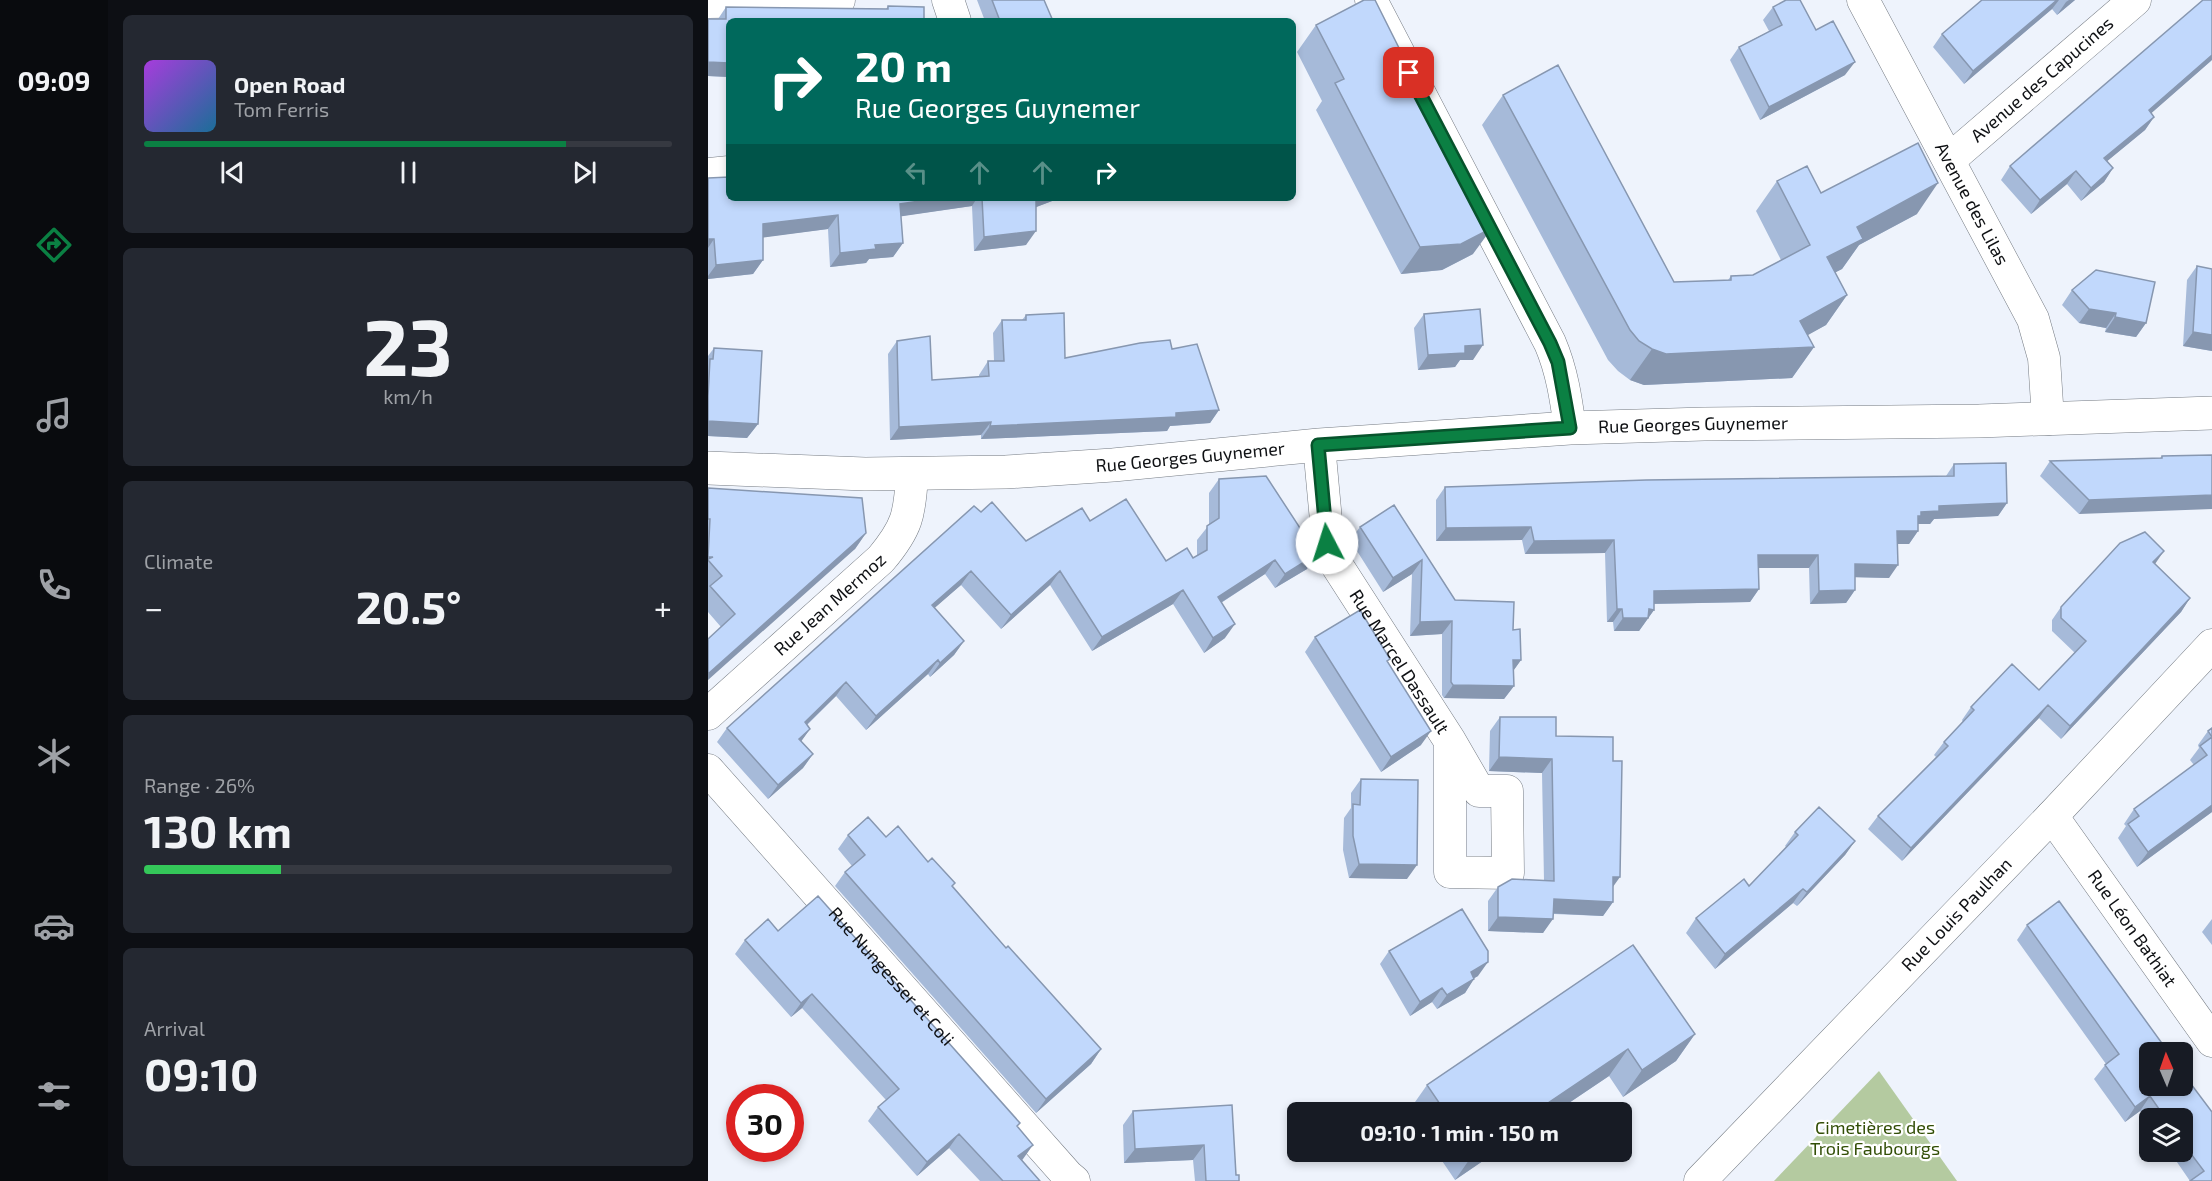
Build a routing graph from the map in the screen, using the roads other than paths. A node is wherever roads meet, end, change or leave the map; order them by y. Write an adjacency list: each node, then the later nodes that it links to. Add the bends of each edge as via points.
1 (839, 0): 6 (street)
2 (948, 0): 7 (street)
3 (1371, 0): 13 (street, via 1550,343 1558,362)
4 (1863, 0): 8 (street, Avenue des Lilas)
5 (2135, 0): 8 (street, Avenue des Capucines)
6 (708, 2)
7 (954, 18)
8 (1949, 160): 12 (street, Avenue des Lilas, via 2033,319 2044,358)
9 (726, 172): 10 (street)
10 (708, 174)
11 (2212, 413): 12 (main road, Rue Georges Guynemer)
12 (2048, 419): 13 (main road, Rue Georges Guynemer)
13 (1570, 428): 14 (main road, Rue Georges Guynemer)
14 (1318, 445): 16 (main road, Rue Georges Guynemer, via 1092,467); 19 (street, Rue Marcel Dassault, via 1329,554)
15 (708, 468): 16 (main road, Rue Georges Guynemer)
16 (912, 474): 18 (street, Rue Jean Mermoz, via 908,518 881,559)
17 (2212, 645): 21 (street, Rue Louis Paulhan)
18 (708, 714)
19 (1450, 741)
20 (708, 770): 23 (street, Rue Nungesser et Coli)
21 (2052, 816): 22 (street, Rue Léon Bathiat); 24 (street, Rue Louis Paulhan)
22 (2212, 1041)
23 (1074, 1181)
24 (1700, 1181)

